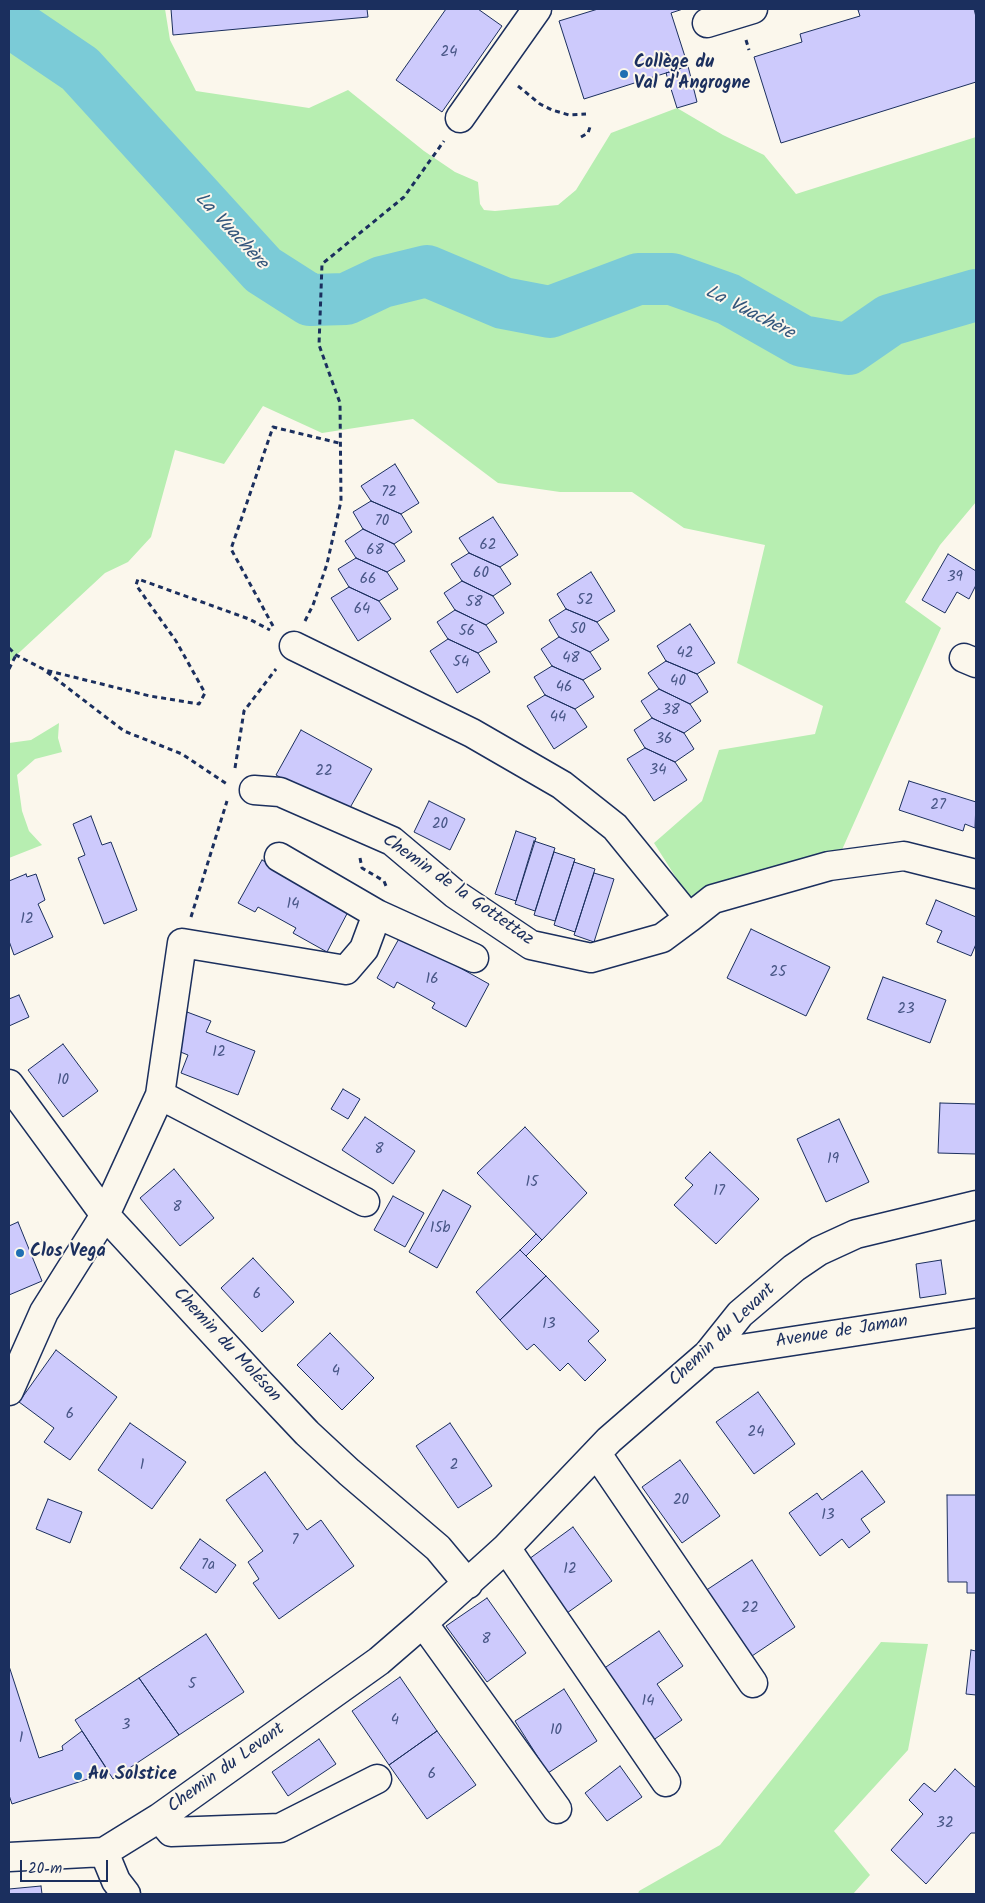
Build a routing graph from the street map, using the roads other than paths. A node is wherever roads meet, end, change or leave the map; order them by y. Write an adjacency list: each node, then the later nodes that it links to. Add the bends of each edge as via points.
1 (537, 9): 4 (street)
2 (753, 9): 3 (street)
3 (708, 23)
4 (460, 118)
5 (294, 646): 10 (street, via 472,733 562,785 614,827)
6 (243, 788): 10 (street, Chemin de la Gottettaz, via 280,792 392,841 455,894 531,945 591,958 662,938)
7 (278, 857): 9 (street)
8 (976, 874): 10 (street, Chemin de la Gottettaz, via 904,856 829,866 713,899)
9 (377, 914): 11 (street); 13 (street, via 364,949 346,970 182,944)
10 (689, 918)
11 (474, 958)
12 (9, 1084): 16 (street, Chemin du Moléson)
13 (160, 1095): 14 (street); 16 (street)
14 (365, 1202)
15 (976, 1205): 18 (street, Chemin du Levant, via 856,1234 819,1251 740,1314)
16 (105, 1215): 19 (street, via 44,1312); 22 (street, Chemin du Moléson, via 308,1433 348,1472 438,1548)
17 (976, 1312): 18 (street, Avenue de Jaman)
18 (708, 1354): 20 (street, Chemin du Levant)
19 (9, 1391)
20 (597, 1454): 21 (street, Chemin du Levant); 24 (street)
21 (506, 1548): 22 (street, Chemin du Levant); 26 (street)
22 (468, 1584): 23 (street, Chemin du Levant)
23 (423, 1623): 27 (street); 28 (street, Chemin du Levant, via 379,1660)
24 (753, 1683)
25 (377, 1779): 28 (street, via 280,1828 171,1832)
26 (666, 1782)
27 (557, 1809)
28 (159, 1818): 29 (street, Chemin du Levant)
29 (104, 1852): 30 (street, Chemin du Levant); 31 (street, via 116,1881)
30 (9, 1857)
31 (126, 1894)

